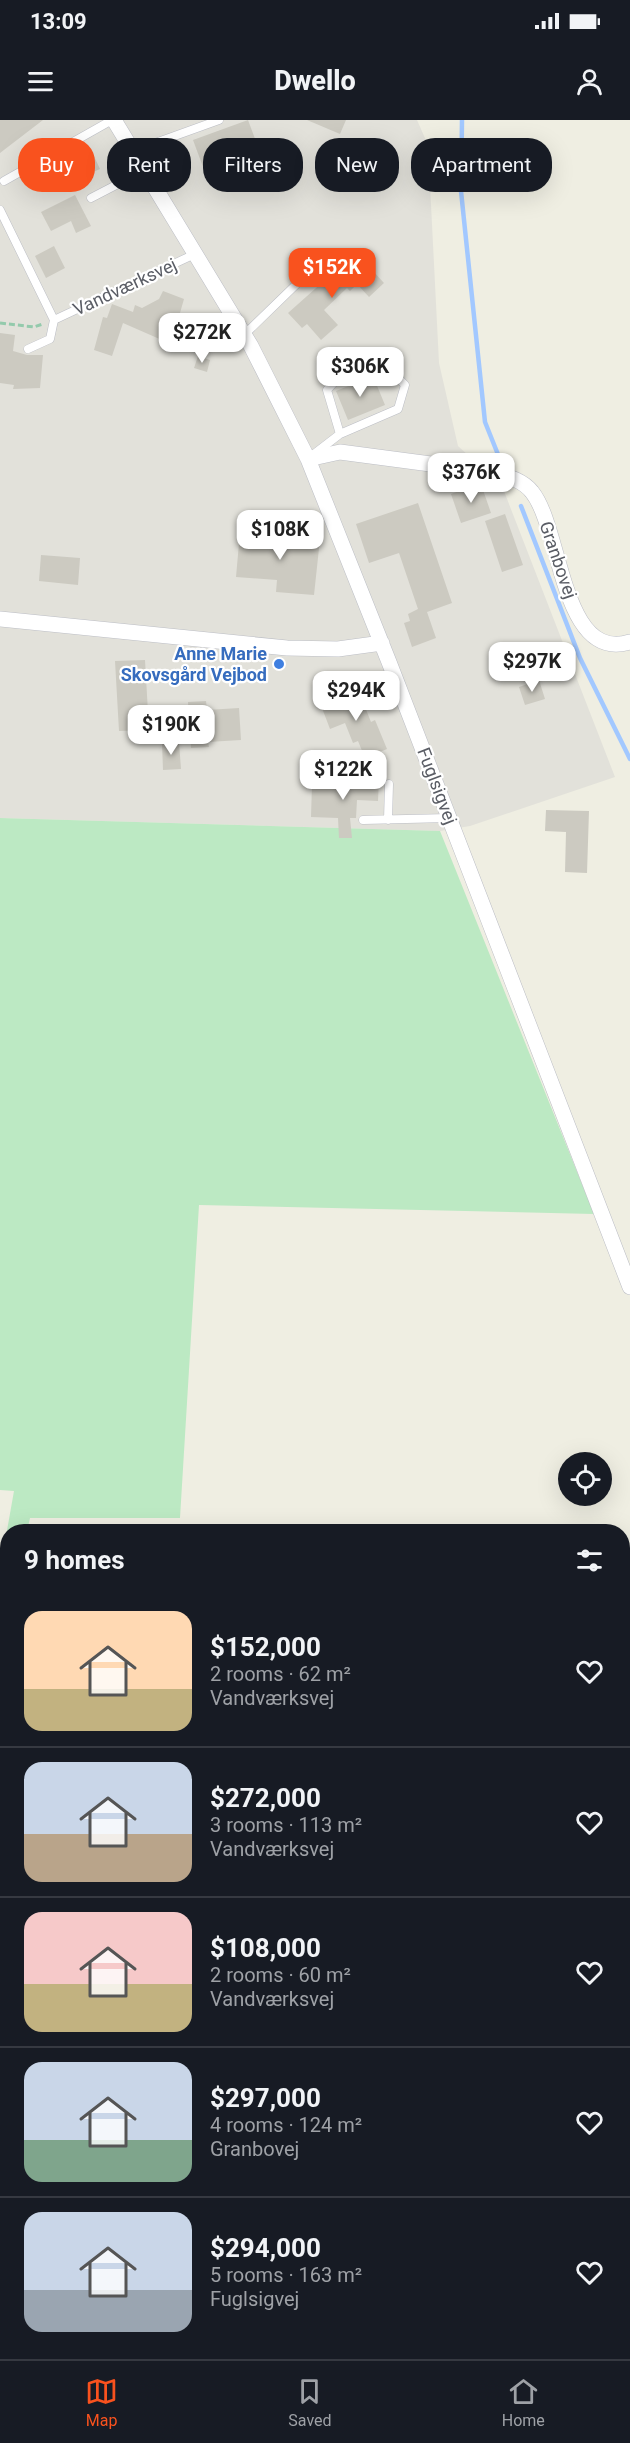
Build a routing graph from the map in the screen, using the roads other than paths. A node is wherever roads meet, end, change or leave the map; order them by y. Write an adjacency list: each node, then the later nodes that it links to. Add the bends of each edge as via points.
1 (113, 120): 3 (street, Vandværksvej); 5 (lane, Vandværksvej)
2 (219, 120): 4 (lane)
3 (125, 138)
4 (169, 138)
5 (4, 181)
6 (107, 190): 8 (lane)
7 (159, 192): 10 (street, Vandværksvej)
8 (91, 198)
9 (0, 210): 12 (lane, Vandværksvej)
10 (197, 253): 12 (lane, Vandværksvej); 13 (street, Vandværksvej)
11 (308, 273): 13 (lane)
12 (54, 320): 14 (lane, Vandværksvej, via 50,339)
13 (244, 335): 16 (street, Vandværksvej)
14 (28, 349)
15 (340, 434): 15 (lane, via 398,409 405,386 386,365 342,374 327,390); 16 (lane)
16 (308, 459): 18 (street, Granbovej, via 340,452 491,472 515,479 531,491 542,511 579,622 592,637 606,644); 19 (street, Vandværksvej)
17 (0, 619): 19 (street, via 287,648 338,649)
18 (630, 642)
19 (382, 644): 21 (street, Fuglsigvej)
20 (389, 784): 23 (lane)
21 (449, 818): 23 (lane); 24 (street, Fuglsigvej)
22 (363, 820): 23 (lane)
23 (388, 820)
24 (630, 1287)

